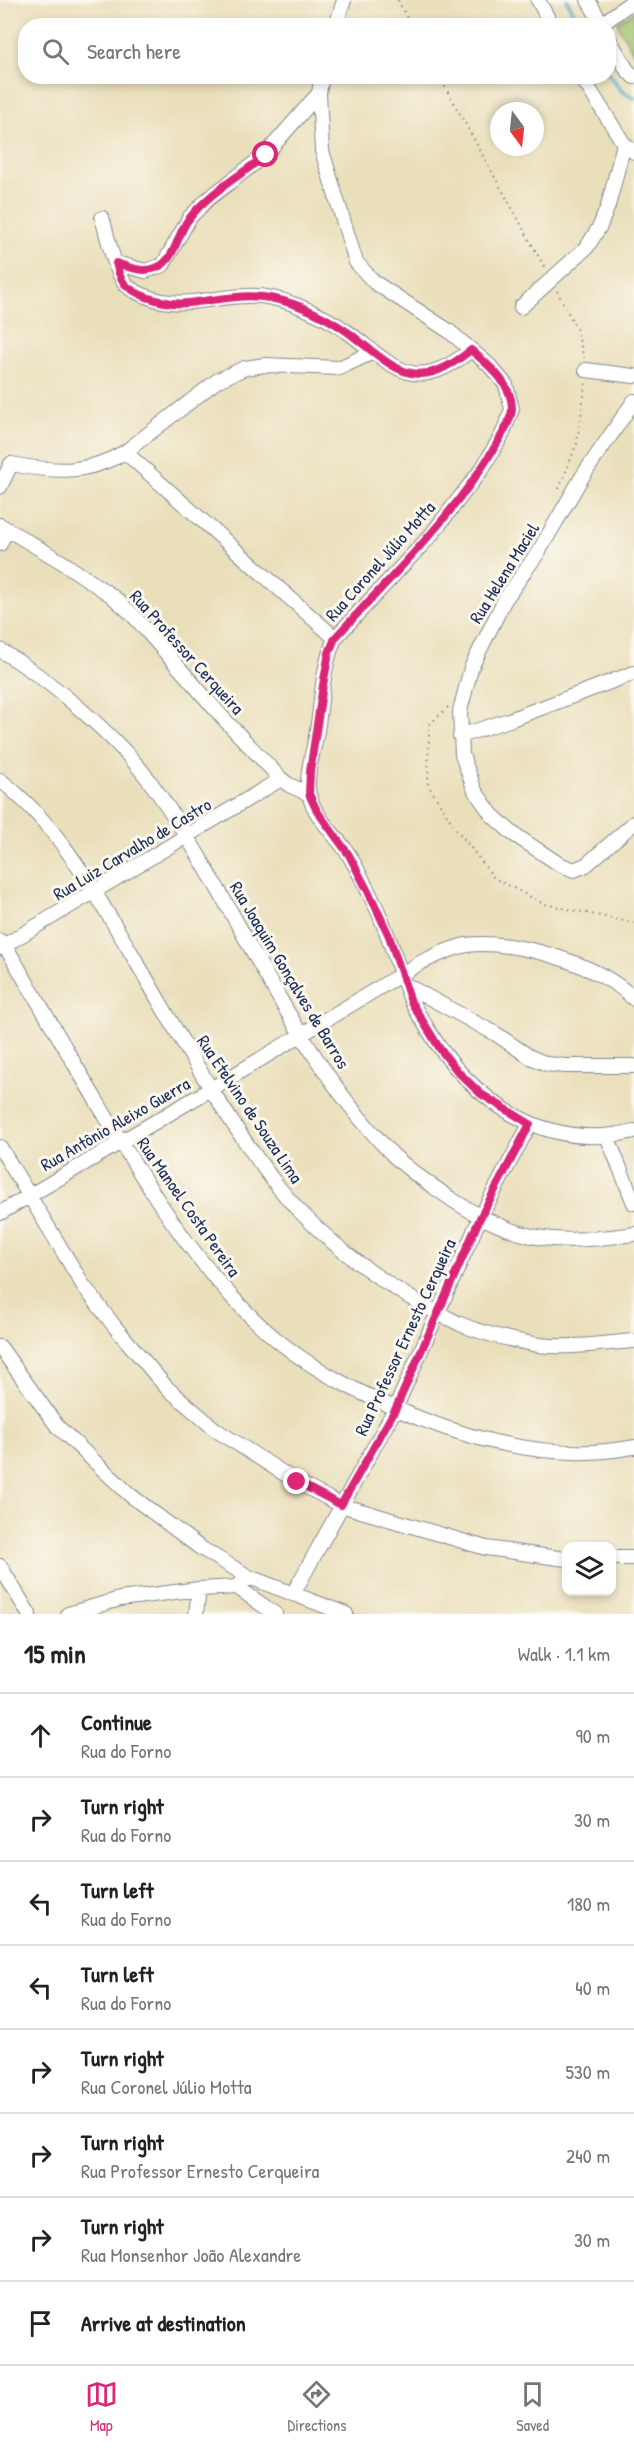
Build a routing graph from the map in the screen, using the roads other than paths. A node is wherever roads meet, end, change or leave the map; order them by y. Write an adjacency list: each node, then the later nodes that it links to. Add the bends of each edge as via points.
1 (344, 0): 5 (street)
2 (538, 0): 6 (street)
3 (588, 0): 7 (street)
4 (634, 0): 8 (street)
5 (338, 18)
6 (548, 18)
7 (598, 18)
8 (611, 18)
9 (616, 50): 10 (street)
10 (634, 77)
11 (321, 84): 13 (street, Rua Coronel Júlio Motta)
12 (586, 84): 14 (street)
13 (319, 93): 16 (street, via 266,155 190,217 163,265 145,271); 18 (street, Rua Coronel Júlio Motta, via 322,151 356,262 374,282)
14 (629, 148): 17 (street, via 600,226 587,247)
15 (102, 218): 16 (street)
16 (116, 263): 19 (street, via 123,282 144,296 183,304 244,296 275,299 326,319)
17 (521, 307)
18 (471, 350): 19 (street, via 438,370 417,374 394,367); 28 (street, Rua Coronel Júlio Motta, via 506,385 512,409 503,433 482,469 431,535)
19 (373, 352): 23 (street, via 339,368 265,365 231,373)
20 (586, 370): 21 (street)
21 (634, 376)
22 (634, 401): 31 (street, Rua Helena Maciel, via 489,627 464,692)
23 (125, 452): 24 (street, via 97,466 76,469 42,470); 28 (street)
24 (5, 462): 25 (street)
25 (0, 487)
26 (4, 527): 27 (street); 32 (street, Rua Professor Cerqueira, via 62,562 132,614)
27 (0, 544)
28 (335, 638): 34 (street, Rua Coronel Júlio Motta, via 323,685)
29 (0, 650): 36 (street, Rua Joaquim Gonçalves de Barros, via 33,671 110,738 147,778)
30 (634, 673): 31 (street)
31 (460, 736): 35 (street, Rua Helena Maciel, via 467,775 484,806 512,833 568,869 579,869 593,860)
32 (281, 779): 34 (street, Rua Professor Cerqueira); 36 (street, Rua Luiz Carvalho de Castro)
33 (0, 780): 37 (street, Rua Etelvino de Souza Lima, via 37,814 70,853)
34 (309, 794): 39 (street, via 349,855 373,901)
35 (634, 823)
36 (187, 837): 37 (street, Rua Luiz Carvalho de Castro); 41 (street, Rua Joaquim Gonçalves de Barros)
37 (95, 892): 38 (street, Rua Luiz Carvalho de Castro); 43 (street, Rua Etelvino de Souza Lima)
38 (2, 945): 47 (street, Rua Manoel Costa Pereira)
39 (404, 979): 40 (street, Rua Antônio Aleixo Guerra, via 420,963 452,949 492,944 570,963 607,978); 41 (street, Rua Antônio Aleixo Guerra); 42 (street, via 547,1064); 44 (street, via 411,1002 458,1072 481,1094)
40 (634, 999)
41 (301, 1035): 43 (street, Rua Antônio Aleixo Guerra); 52 (street, Rua Joaquim Gonçalves de Barros, via 353,1111 391,1153 424,1181)
42 (634, 1066)
43 (212, 1089): 47 (street, Rua Antônio Aleixo Guerra); 54 (street, Rua Etelvino de Souza Lima, via 272,1179 298,1210 388,1283)
44 (530, 1124): 46 (street, via 571,1135); 52 (street, Rua Professor Ernesto Cerqueira)
45 (634, 1131): 46 (street)
46 (607, 1136): 50 (street)
47 (121, 1142): 49 (street, Rua Antônio Aleixo Guerra); 57 (street, Rua Manoel Costa Pereira, via 232,1299 282,1344 336,1381)
48 (0, 1147): 49 (street)
49 (30, 1196): 51 (street, Rua Antônio Aleixo Guerra); 59 (street, via 83,1285 166,1387 216,1430)
50 (634, 1203)
51 (0, 1213)
52 (480, 1218): 53 (street, Rua Joaquim Gonçalves de Barros, via 540,1238 573,1241); 54 (street, Rua Professor Ernesto Cerqueira)
53 (634, 1234)
54 (437, 1312): 55 (street, Rua Etelvino de Souza Lima, via 463,1325 541,1345); 57 (street, Rua Professor Ernesto Cerqueira)
55 (634, 1341)
56 (0, 1347): 64 (street, via 57,1426 130,1495)
57 (396, 1408): 58 (street, Rua Manoel Costa Pereira, via 460,1434 518,1446 575,1453); 59 (street, Rua Professor Ernesto Cerqueira)
58 (634, 1447)
59 (341, 1505): 60 (street, via 486,1548); 67 (street, Rua Professor Ernesto Cerqueira)
60 (562, 1558)
61 (616, 1558): 62 (street)
62 (634, 1558)
63 (0, 1566): 68 (street)
64 (249, 1578): 65 (street); 67 (street)
65 (237, 1587): 66 (street); 71 (street)
66 (199, 1589): 69 (street, via 120,1599); 70 (street)
67 (293, 1594): 72 (street)
68 (30, 1614)
69 (68, 1614)
70 (196, 1614)
71 (274, 1614)
72 (346, 1614)

